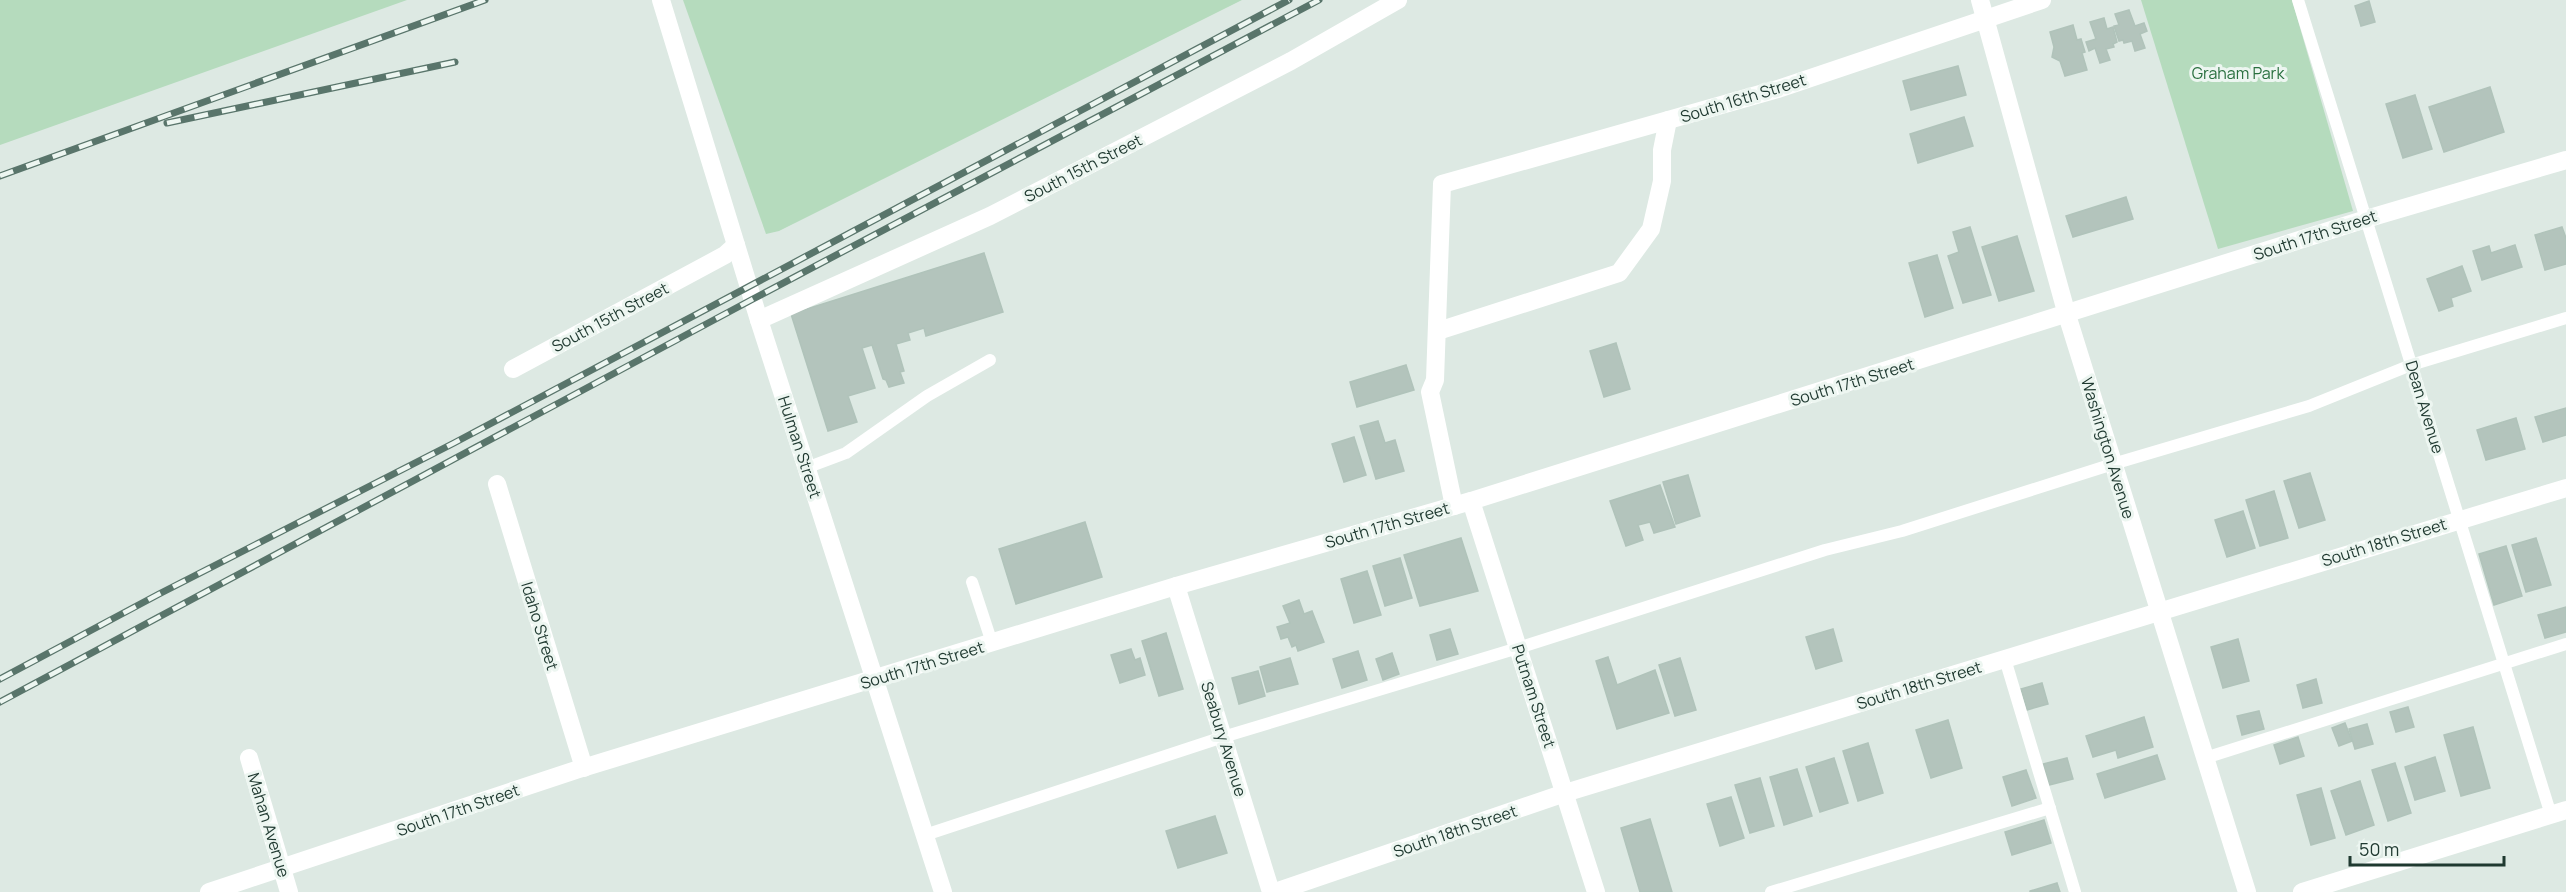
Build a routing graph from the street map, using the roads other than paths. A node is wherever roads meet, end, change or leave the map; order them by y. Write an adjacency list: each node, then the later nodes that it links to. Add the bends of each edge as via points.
1 (661, 0): 11 (street, Hulman Street)
2 (1398, 0): 14 (street, South 15th Street, via 1291,62 990,216)
3 (1980, 0): 6 (street, Washington Avenue)
4 (2042, 0): 6 (street, South 16th Street)
5 (2298, 0): 10 (lane, Dean Avenue)
6 (1986, 18): 7 (street, South 16th Street, via 1778,89); 12 (street, Washington Avenue)
7 (1668, 120): 9 (street, South 16th Street); 15 (street, via 1662,150 1662,181 1651,229 1619,273)
8 (2566, 160): 10 (street, South 17th Street)
9 (1442, 184): 15 (street, Putnam Street)
10 (2366, 219): 12 (street, South 17th Street); 17 (lane, Dean Avenue)
11 (736, 245): 14 (street, Hulman Street); 18 (street, South 15th Street, via 725,255)
12 (2067, 315): 19 (street, Washington Avenue); 23 (street, South 17th Street)
13 (2566, 318): 17 (lane)
14 (759, 320): 20 (street, Hulman Street)
15 (1438, 331): 23 (street, Putnam Street, via 1435,380 1430,392)
16 (990, 360): 20 (lane, via 927,396 846,453)
17 (2411, 365): 19 (lane, via 2309,406); 24 (lane, Dean Avenue)
18 (513, 369)
19 (2113, 464): 27 (street, Washington Avenue); 30 (lane)
20 (807, 468): 33 (street, Hulman Street)
21 (497, 484): 37 (street, Idaho Street)
22 (2566, 488): 24 (street, South 18th Street)
23 (1462, 503): 26 (street, South 17th Street); 30 (street, Putnam Street)
24 (2459, 519): 27 (street, South 18th Street); 32 (lane, Dean Avenue)
25 (972, 582): 28 (lane)
26 (1176, 586): 28 (street, South 17th Street); 34 (street, Seabury Avenue)
27 (2159, 611): 31 (street, South 18th Street); 36 (street, Washington Avenue)
28 (992, 644): 33 (street, South 17th Street)
29 (2566, 644): 32 (lane)
30 (1518, 648): 34 (lane); 38 (street, Putnam Street)
31 (2005, 658): 38 (street, South 18th Street); 39 (lane)
32 (2504, 663): 36 (lane); 40 (lane, Dean Avenue)
33 (874, 680): 37 (street, South 17th Street); 41 (street, Hulman Street)
34 (1223, 736): 41 (lane); 46 (street, Seabury Avenue)
35 (249, 758): 42 (street, Mahan Avenue)
36 (2205, 758): 50 (street, Washington Avenue)
37 (584, 768): 42 (street, South 17th Street)
38 (1565, 794): 46 (street, South 18th Street); 47 (street, Putnam Street)
39 (2050, 808): 48 (lane); 49 (lane)
40 (2559, 813): 51 (street)
41 (925, 835): 45 (street, Hulman Street)
42 (282, 869): 43 (street, South 17th Street); 44 (street, Mahan Avenue)
43 (209, 892)
44 (289, 892)
45 (943, 892)
46 (1273, 892)
47 (1596, 892)
48 (1772, 892)
49 (2075, 892)
50 (2247, 892)
51 (2302, 892)

